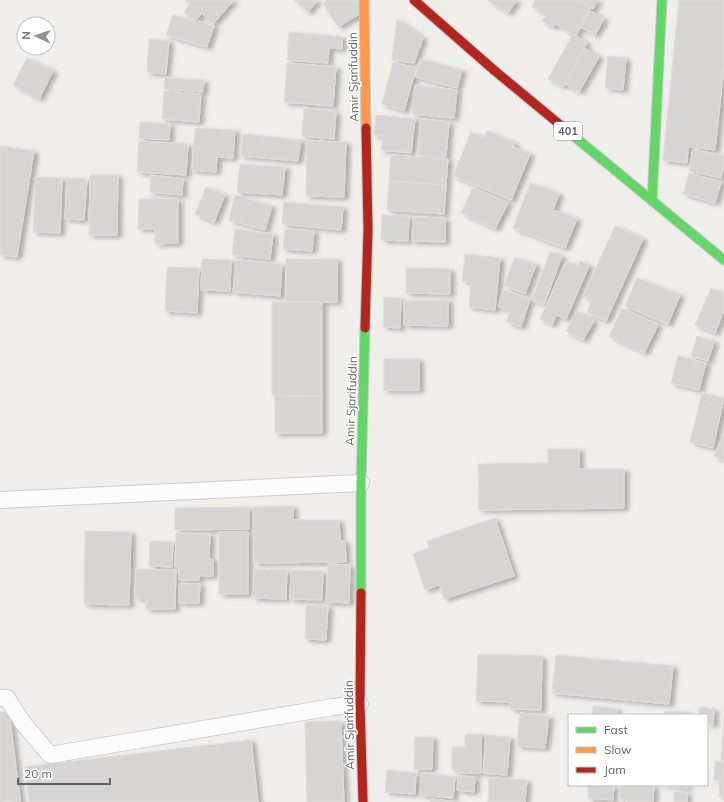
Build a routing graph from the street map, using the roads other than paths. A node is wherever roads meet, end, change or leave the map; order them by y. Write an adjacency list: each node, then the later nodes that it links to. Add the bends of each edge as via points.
1 (364, 0): 6 (main road, Amir Sjarifuddin, via 368,230)
2 (414, 0): 4 (main road, 401)
3 (662, 0): 4 (main road)
4 (652, 201): 5 (main road, 401)
5 (724, 260)
6 (360, 483): 7 (lane); 9 (main road, Amir Sjarifuddin)
7 (0, 500)
8 (0, 698): 9 (lane, via 7,698 23,723 50,755)
9 (360, 704): 10 (main road, Amir Sjarifuddin)
10 (363, 802)

